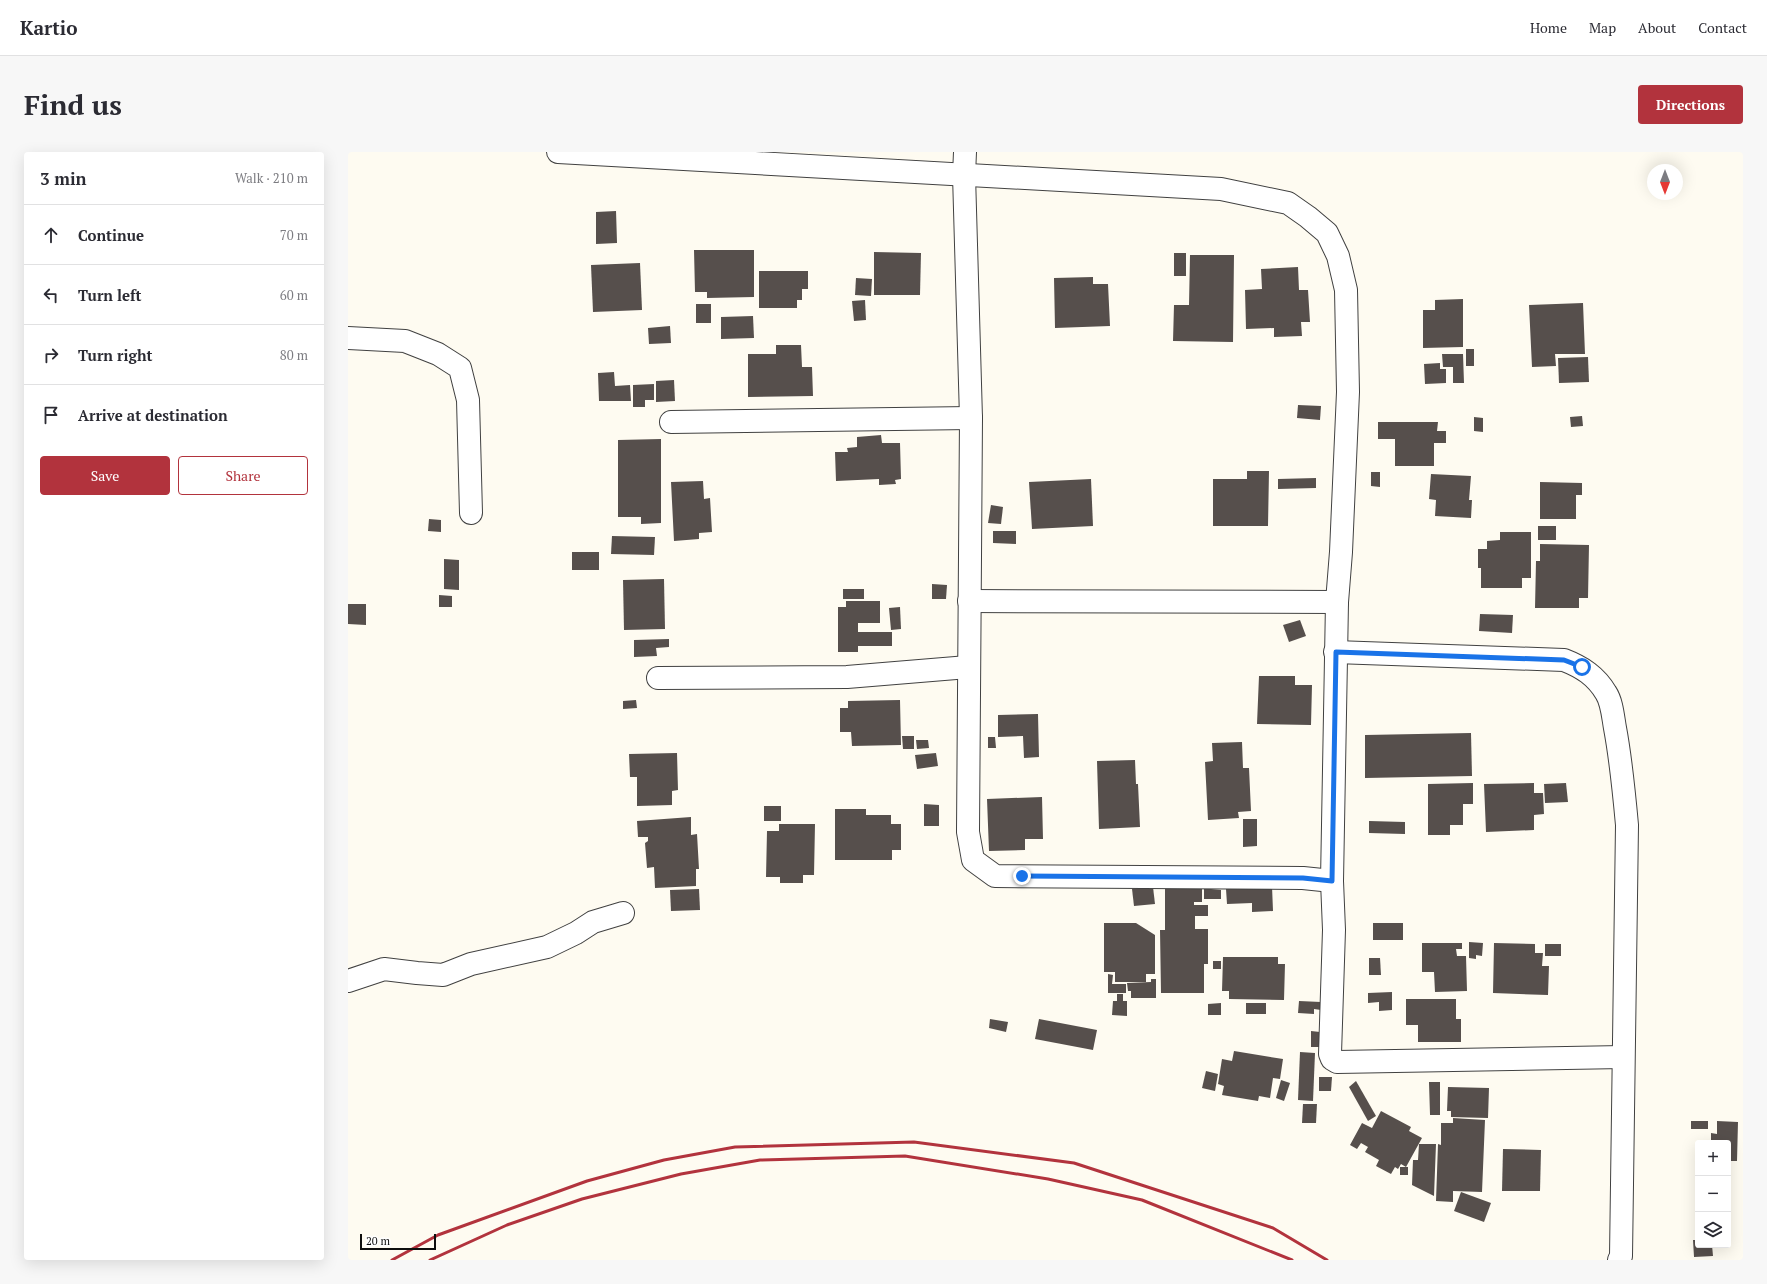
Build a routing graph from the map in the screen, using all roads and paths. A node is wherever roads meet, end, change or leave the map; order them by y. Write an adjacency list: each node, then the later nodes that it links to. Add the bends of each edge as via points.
1 (558, 152): 3 (street)
2 (965, 152): 3 (street)
3 (964, 175): 5 (street); 9 (street, via 1221,189 1288,204 1327,233 1338,256 1346,290 1348,392)
4 (348, 338): 7 (street, via 405,342 438,354 460,368 468,400)
5 (971, 418): 6 (street); 8 (street)
6 (671, 422)
7 (471, 513)
8 (969, 601): 9 (street); 11 (street)
9 (1337, 602): 10 (street)
10 (1336, 652): 13 (street); 16 (street, via 1564,660 1582,667 1607,694 1623,771 1627,825)
11 (968, 667): 12 (street, via 847,677); 13 (street, via 968,832 973,860 995,876 1303,878)
12 (658, 678)
13 (1332, 881): 16 (street, via 1332,1059 1337,1062)
14 (623, 913): 15 (street, via 593,922 576,933 533,952 471,964 443,974 384,969)
15 (348, 981)
16 (1623, 1057): 17 (street)
17 (1622, 1259)

